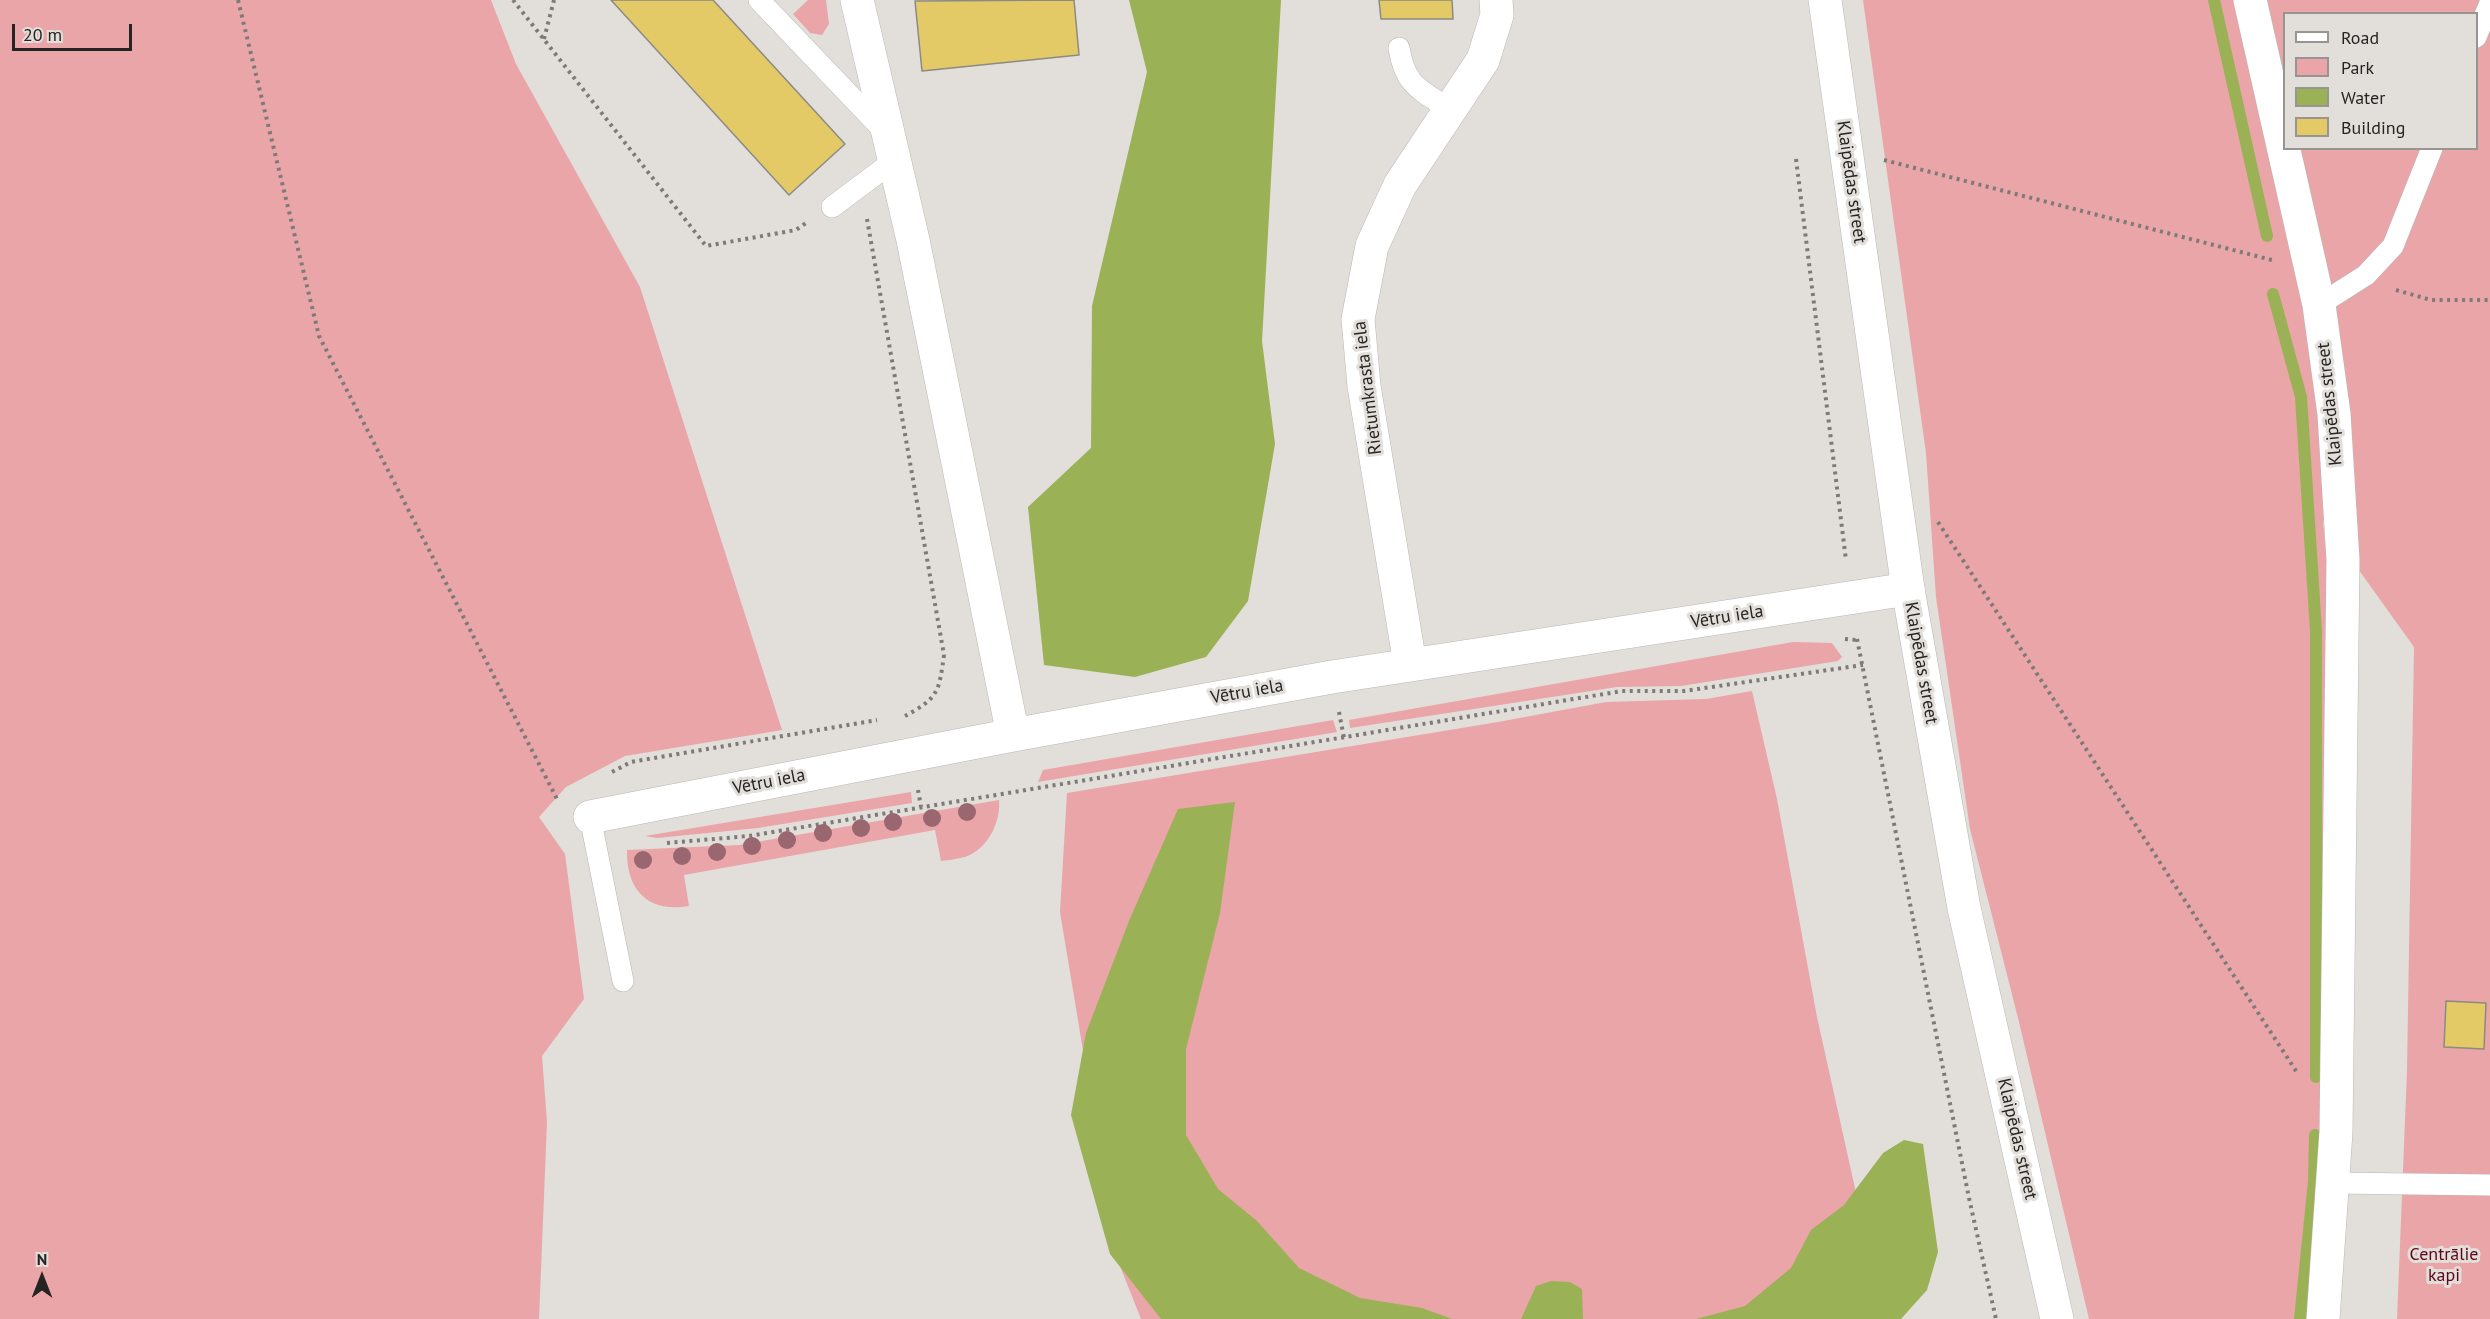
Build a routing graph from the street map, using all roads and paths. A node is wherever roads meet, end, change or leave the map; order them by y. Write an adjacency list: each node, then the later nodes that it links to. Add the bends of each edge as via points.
1 (238, 0): 34 (path, via 319,336 559,804)
2 (513, 0): 11 (path)
3 (554, 0): 11 (path)
4 (759, 0): 15 (lane)
5 (857, 0): 15 (street)
6 (1496, 0): 13 (street, Rietumkrasta iela, via 1497,15 1483,60)
7 (1825, 0): 27 (street, Klaipēdas street)
8 (2250, 0): 14 (street, Klaipēdas street)
9 (2490, 3): 10 (lane)
10 (2478, 32)
11 (544, 39): 21 (path, via 706,246 796,230)
12 (1399, 48): 13 (lane, via 1402,69 1413,84)
13 (1450, 109): 30 (street, Rietumkrasta iela, via 1400,185 1372,246 1358,319 1364,386)
14 (2283, 144)
15 (892, 148): 20 (lane); 33 (street)
16 (2284, 150): 22 (street, Klaipēdas street)
17 (2431, 150): 23 (lane, via 2393,246)
18 (1796, 159): 28 (path)
19 (1883, 160): 22 (path)
20 (861, 185): 21 (lane); 32 (path, via 944,655 939,688 926,705)
21 (832, 207)
22 (2312, 270): 25 (street, Klaipēdas street)
23 (2366, 275): 24 (path, via 2399,291 2431,300); 25 (lane)
24 (2490, 300)
25 (2319, 305): 38 (street, Klaipēdas street, via 2334,414 2343,560)
26 (1936, 519): 37 (path)
27 (1908, 589): 28 (street, Vētru iela); 41 (street, Klaipēdas street, via 1964,908)
28 (1851, 598): 30 (street, Vētru iela)
29 (1857, 640): 31 (path)
30 (1410, 664): 33 (street, Vētru iela)
31 (1863, 665): 35 (path, via 1684,692 1622,692 749,836); 40 (path)
32 (905, 716)
33 (1013, 735): 34 (street, Vētru iela)
34 (590, 817): 36 (lane)
35 (655, 844)
36 (624, 981)
37 (2303, 1082)
38 (2334, 1183): 39 (lane); 42 (street, Klaipēdas street)
39 (2490, 1185)
40 (1996, 1319)
41 (2057, 1319)
42 (2323, 1319)

